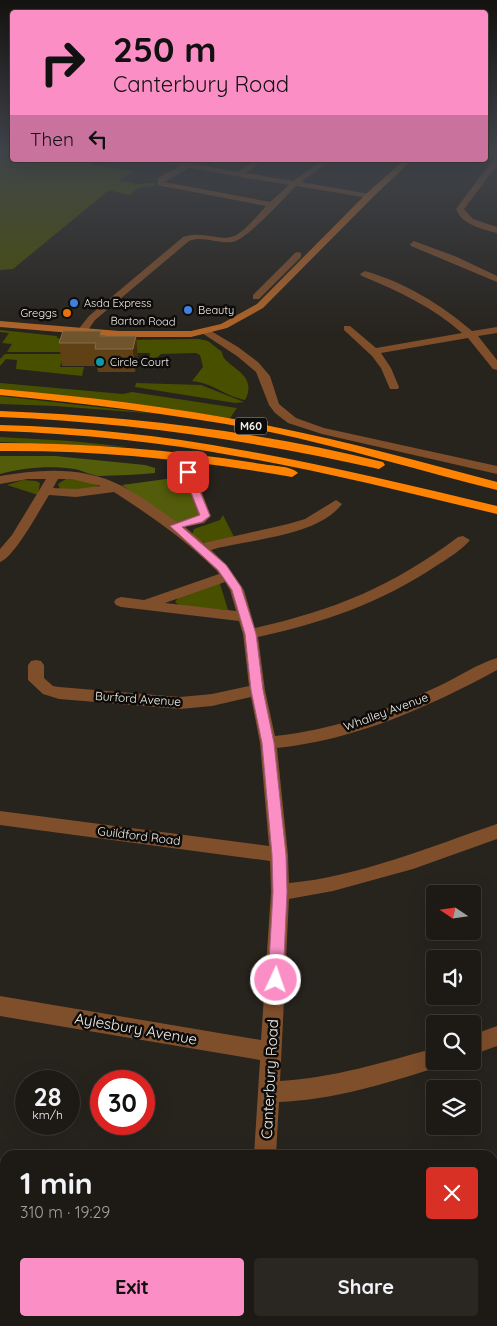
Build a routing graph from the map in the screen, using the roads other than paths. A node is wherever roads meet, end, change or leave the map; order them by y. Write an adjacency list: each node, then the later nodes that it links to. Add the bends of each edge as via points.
1 (265, 212): 15 (street, via 238,238 226,240 199,236 186,239 92,318)
2 (353, 212): 8 (street, Barton Road)
3 (460, 212): 4 (street)
4 (497, 230)
5 (414, 244): 10 (street)
6 (298, 254): 7 (street)
7 (286, 266): 8 (street); 11 (street, via 259,294)
8 (298, 268): 11 (street, Barton Road)
9 (364, 274): 17 (street, via 424,300)
10 (497, 279)
11 (274, 293): 16 (street, Barton Road, via 244,316)
12 (0, 324): 15 (street, Barton Road)
13 (347, 328): 18 (street)
14 (497, 330): 17 (street)
15 (82, 331): 16 (street, Barton Road, via 160,335)
16 (206, 331): 25 (street, via 255,365 264,375 275,406 285,416 301,424)
17 (471, 335): 18 (street); 19 (street)
18 (375, 351): 20 (street)
19 (497, 367)
20 (394, 387)
21 (0, 392): 29 (highway, M60, via 225,421 354,449)
22 (0, 414): 32 (highway, M60, via 95,419 202,430 310,450)
23 (0, 428): 34 (highway, M60, via 144,438 240,452)
24 (0, 447): 34 (highway, M60, via 87,449 242,464)
25 (497, 470)
26 (188, 472): 35 (street, via 205,516)
27 (55, 474): 28 (street, Canterbury Road); 30 (street, Canterbury Road, via 85,477); 31 (street)
28 (0, 480)
29 (497, 486)
30 (117, 488): 31 (street, via 76,493); 35 (street, Canterbury Road)
31 (46, 491): 38 (street)
32 (497, 492)
33 (336, 504): 37 (street, via 304,524)
34 (497, 512)
35 (175, 526): 37 (street, Canterbury Road)
36 (463, 540): 43 (street, via 424,570 376,596 316,619)
37 (202, 548): 39 (street, Canterbury Road)
38 (0, 558)
39 (228, 576): 41 (street); 42 (street, Canterbury Road, via 237,590)
40 (121, 602): 41 (street)
41 (145, 604): 42 (street)
42 (245, 617): 43 (street, Canterbury Road)
43 (250, 634): 46 (street, Canterbury Road)
44 (497, 662): 47 (street, Whalley Avenue, via 393,712 309,738)
45 (36, 665): 46 (street, Burford Avenue, via 36,680 48,690 59,693 180,703)
46 (257, 690): 47 (street, Canterbury Road)
47 (268, 743): 50 (street, Canterbury Road)
48 (0, 818): 50 (street, Guildford Road)
49 (497, 832): 51 (street, via 359,877)
50 (279, 855): 51 (street, Canterbury Road)
51 (280, 892): 55 (street, Canterbury Road)
52 (0, 1006): 55 (street, Aylesbury Avenue)
53 (497, 1036): 54 (street)
54 (481, 1042)
55 (272, 1052): 57 (street, Canterbury Road)
56 (426, 1061): 57 (street, via 307,1090)
57 (270, 1092): 58 (street, Canterbury Road)
58 (265, 1150)

